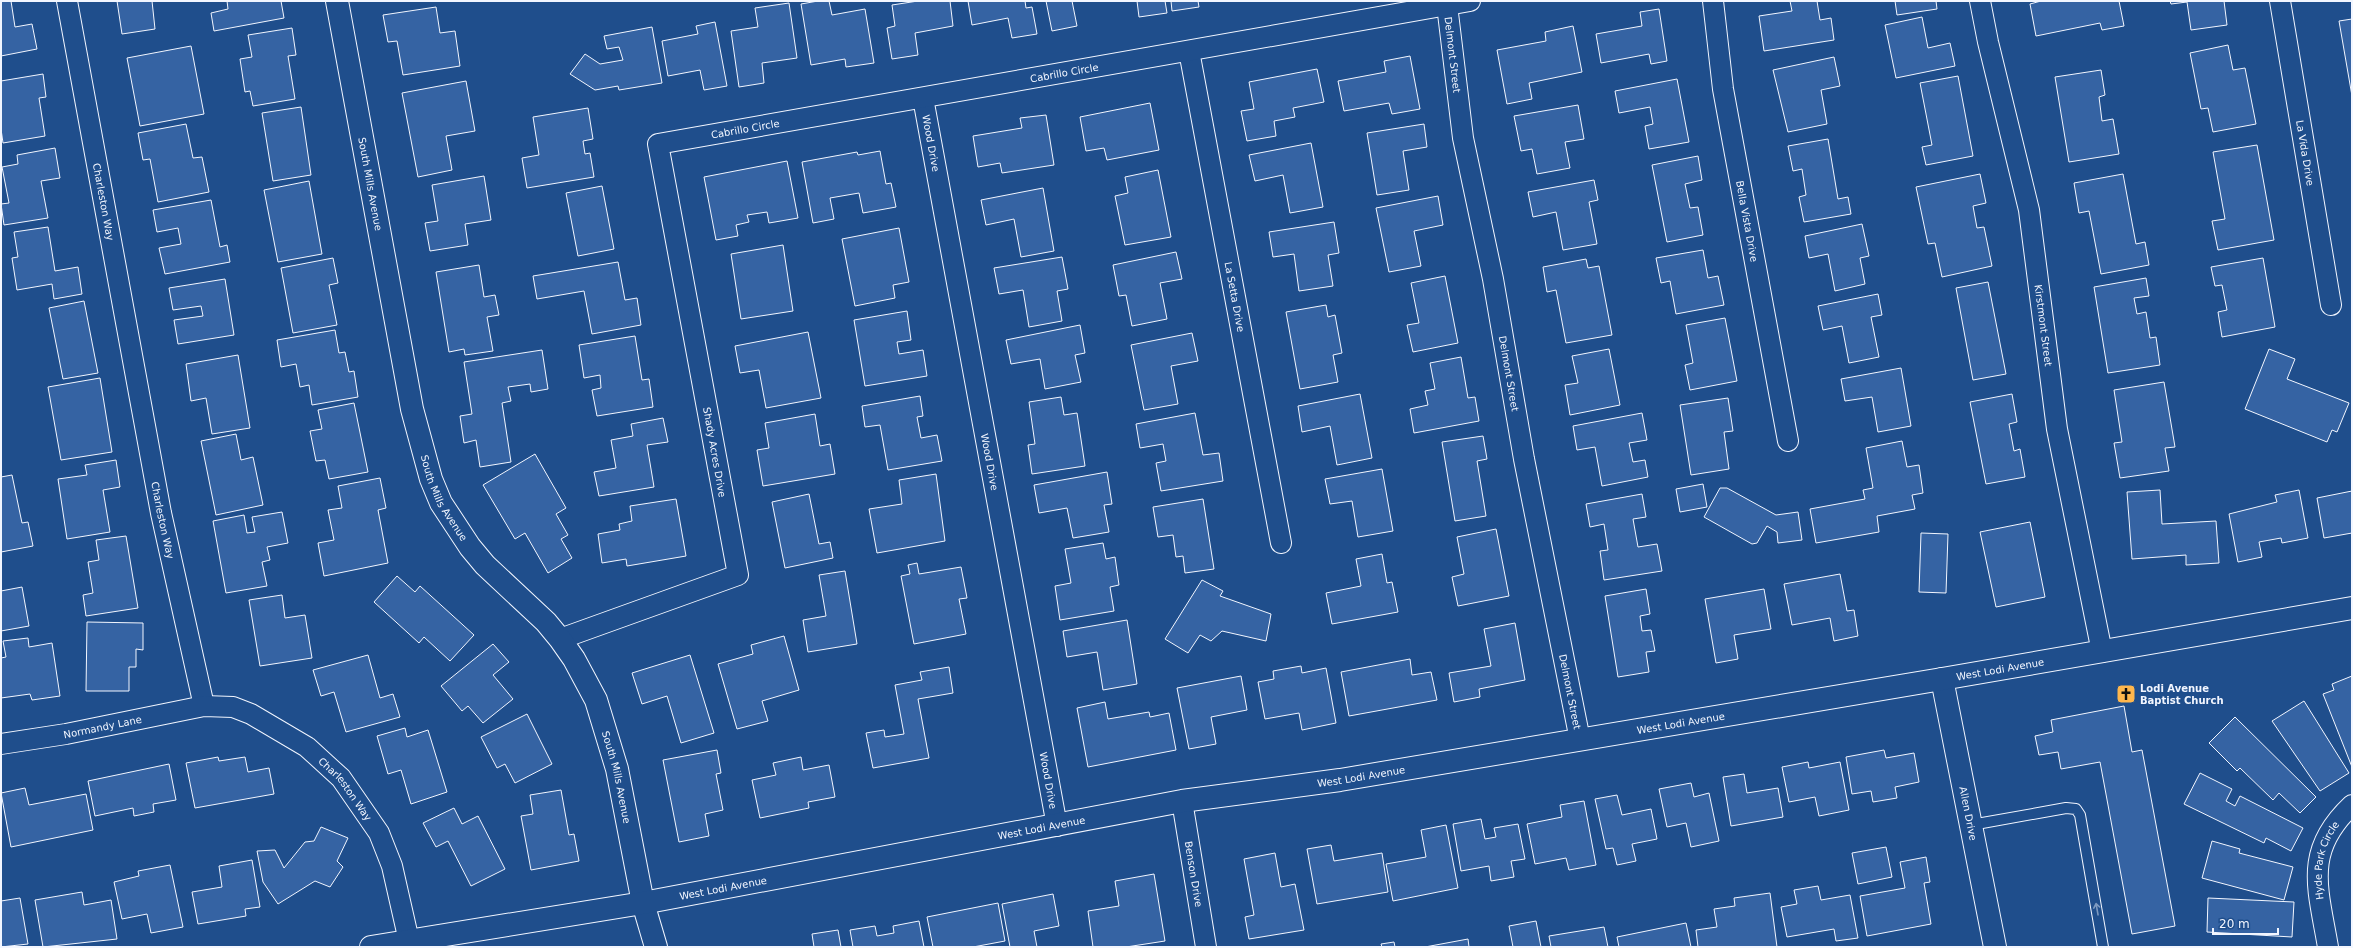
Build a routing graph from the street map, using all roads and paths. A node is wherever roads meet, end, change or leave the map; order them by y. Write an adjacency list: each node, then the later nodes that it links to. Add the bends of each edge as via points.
1 (67, 1): 18 (street, Charleston Way, via 161,513)
2 (337, 1): 15 (main road, South Mills Avenue, via 412,409 431,479 441,503 470,548 546,622)
3 (1470, 1): 7 (street, Cabrillo Circle)
4 (1713, 1): 12 (street, Bella Vista Drive, via 1724,89)
5 (1980, 1): 16 (street, Kirstmont Street, via 2029,210 2057,429)
6 (2280, 1): 11 (street, La Vida Drive)
7 (1447, 5): 8 (street, Cabrillo Circle); 19 (street, Delmont Street, via 1463,138 1493,279 1524,459)
8 (1189, 51): 9 (street, Cabrillo Circle); 13 (street, La Setta Drive)
9 (923, 98): 10 (street, Cabrillo Circle); 24 (street, Wood Drive)
10 (658, 144): 15 (street, Shady Acres Drive, via 738,575)
11 (2331, 306)
12 (1788, 440)
13 (1281, 544)
14 (2352, 608): 16 (main road, West Lodi Avenue)
15 (560, 639): 25 (main road, South Mills Avenue, via 584,678 603,719 617,769)
16 (2102, 652): 17 (main road, West Lodi Avenue)
17 (1942, 679): 19 (main road, West Lodi Avenue); 23 (main road, Allen Drive)
18 (204, 706): 20 (street, Normandy Lane, via 66,734); 26 (street, Charleston Way, via 233,707 251,714 307,747 341,778 379,833 392,866)
19 (1580, 740): 21 (main road, West Lodi Avenue, via 1340,780)
20 (1, 744)
21 (1182, 801): 24 (main road, West Lodi Avenue); 29 (street, Benson Drive)
22 (2352, 805): 32 (street, Hyde Park Circle, via 2335,821 2324,839 2318,865 2318,888)
23 (1971, 825): 30 (main road, Allen Drive); 31 (lane, one-way to 23, via 2080,815 2076,809 2066,808)
24 (1057, 826): 25 (main road, West Lodi Avenue)
25 (642, 904): 26 (main road, West Lodi Avenue); 28 (main road, South Mills Avenue)
26 (409, 940): 27 (main road, West Lodi Avenue)
27 (371, 947)
28 (656, 947)
29 (1206, 947)
30 (1995, 947)
31 (2103, 947)
32 (2328, 947)

